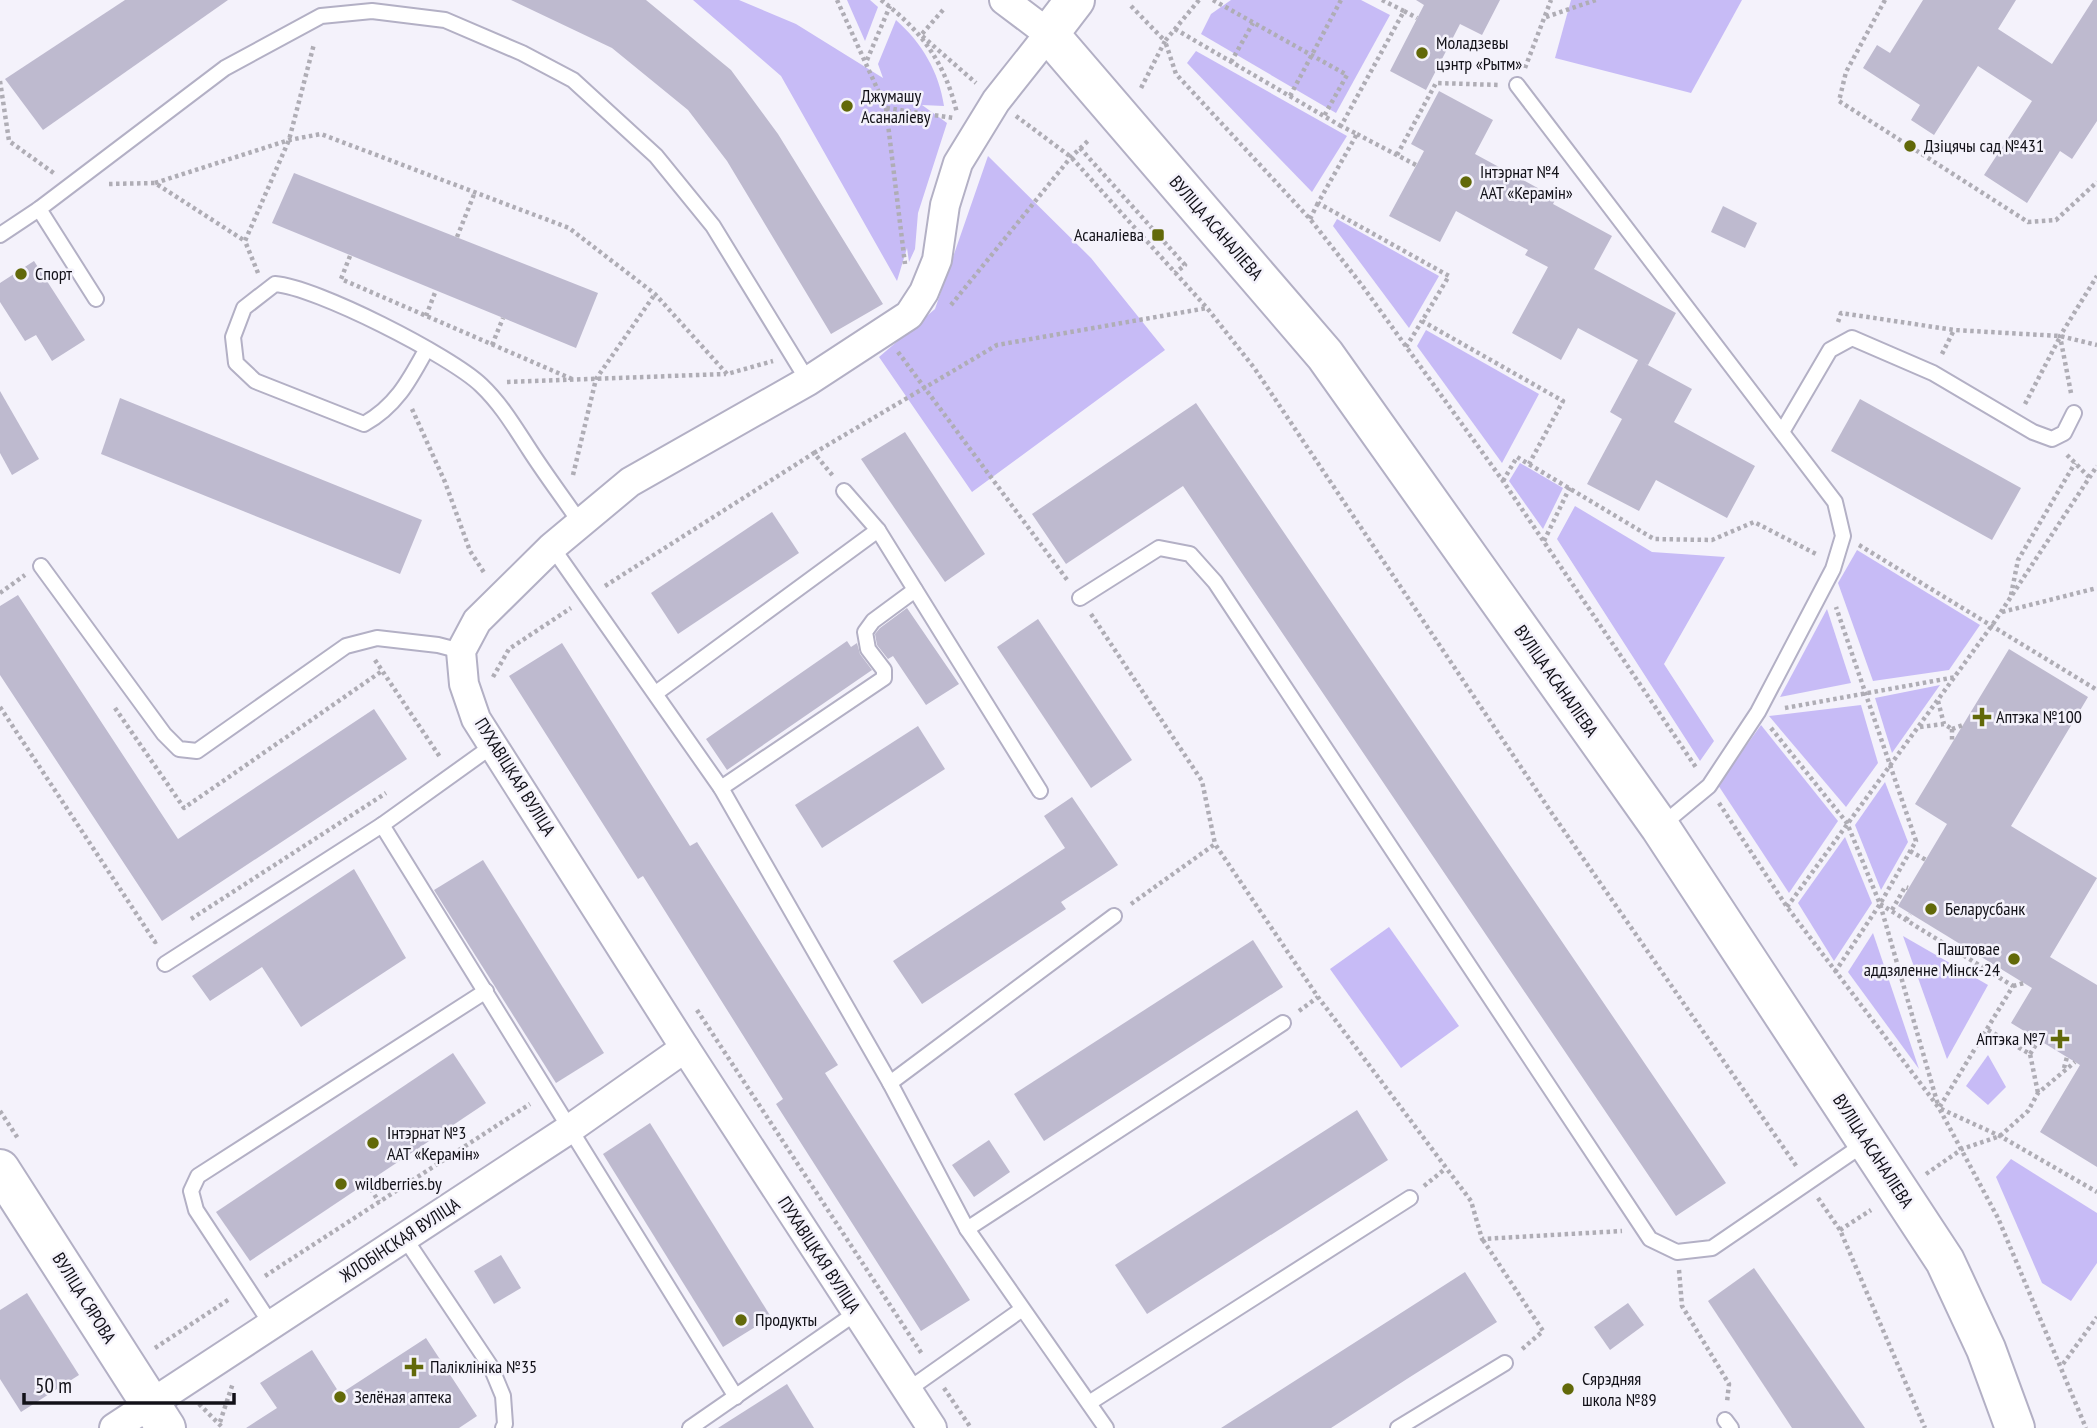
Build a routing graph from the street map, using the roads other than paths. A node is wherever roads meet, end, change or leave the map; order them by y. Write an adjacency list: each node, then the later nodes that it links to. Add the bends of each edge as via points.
1 (1004, 0): 3 (street, ВУЛІЦА АСАНАЛІЕВА)
2 (1075, 0): 3 (main road)
3 (1049, 34): 9 (street, via 996,101 958,163 945,205 937,260 917,303 884,333); 25 (main road, ВУЛІЦА АСАНАЛІЕВА, via 1325,355)
4 (1517, 85): 11 (lane)
5 (40, 209): 6 (lane); 7 (lane); 9 (lane, via 225,68 321,16 372,11 444,20 573,80 656,156 713,226)
6 (0, 235)
7 (96, 299)
8 (426, 350): 8 (lane, via 331,300 287,284 275,284 244,308 233,337 236,363 255,381 364,424 383,413 404,391); 13 (lane, via 480,383 509,415)
9 (808, 381): 13 (street)
10 (2074, 413): 11 (lane, via 2064,433 2052,439 1933,373 1852,338 1830,349)
11 (1783, 432): 25 (lane, via 1835,502 1843,536 1827,580 1758,712 1738,731 1709,786)
12 (844, 491): 14 (lane)
13 (573, 513): 15 (street)
14 (878, 530): 17 (lane); 20 (lane)
15 (552, 547): 19 (street, via 477,621); 20 (lane)
16 (41, 565): 19 (lane, via 179,749 197,751 346,646 377,638)
17 (915, 590): 22 (lane, via 865,632 868,649 884,670 884,678); 23 (lane)
18 (1080, 598): 33 (lane, via 1159,548 1190,554 1215,582 1650,1239 1677,1252 1712,1248)
19 (461, 651): 21 (street, ПУХАВІЦКАЯ ВУЛІЦА, via 464,684 476,719)
20 (656, 693): 22 (lane)
21 (495, 744): 24 (lane); 30 (street, ПУХАВІЦКАЯ ВУЛІЦА)
22 (721, 789): 31 (lane)
23 (1040, 792)
24 (382, 825): 27 (lane); 28 (lane)
25 (1660, 827): 33 (main road, ВУЛІЦА АСАНАЛІЕВА)
26 (1114, 916): 31 (lane)
27 (165, 964)
28 (486, 991): 32 (lane); 40 (lane, via 198,1176 191,1191 196,1210)
29 (1283, 1023): 36 (lane)
30 (685, 1048): 32 (street, ЖЛОБІНСКАЯ ВУЛІЦА); 39 (street, ПУХАВІЦКАЯ ВУЛІЦА)
31 (890, 1083): 36 (lane)
32 (571, 1128): 37 (street, ЖЛОБІНСКАЯ ВУЛІЦА); 43 (lane)
33 (1867, 1142): 52 (main road, ВУЛІЦА АСАНАЛІЕВА, via 1945,1261 1986,1349)
34 (0, 1169): 45 (main road, ВУЛІЦА СЯРОВА)
35 (1410, 1198): 44 (lane)
36 (967, 1229): 38 (lane)
37 (404, 1237): 40 (street, ЖЛОБІНСКАЯ ВУЛІЦА); 47 (lane, via 491,1367 503,1396)
38 (1021, 1310): 42 (lane); 44 (lane)
39 (856, 1313): 42 (street, ПУХАВІЦКАЯ ВУЛІЦА); 43 (lane)
40 (271, 1324): 45 (street, ЖЛОБІНСКАЯ ВУЛІЦА)
41 (1505, 1363): 51 (lane)
42 (909, 1389): 49 (street, ПУХАВІЦКАЯ ВУЛІЦА)
43 (736, 1397): 48 (lane)
44 (1089, 1402): 50 (lane)
45 (158, 1416): 46 (street, ЖЛОБІНСКАЯ ВУЛІЦА)
46 (114, 1428)
47 (503, 1428)
48 (690, 1428)
49 (932, 1428)
50 (1106, 1428)
51 (1398, 1428)
52 (2015, 1428)

